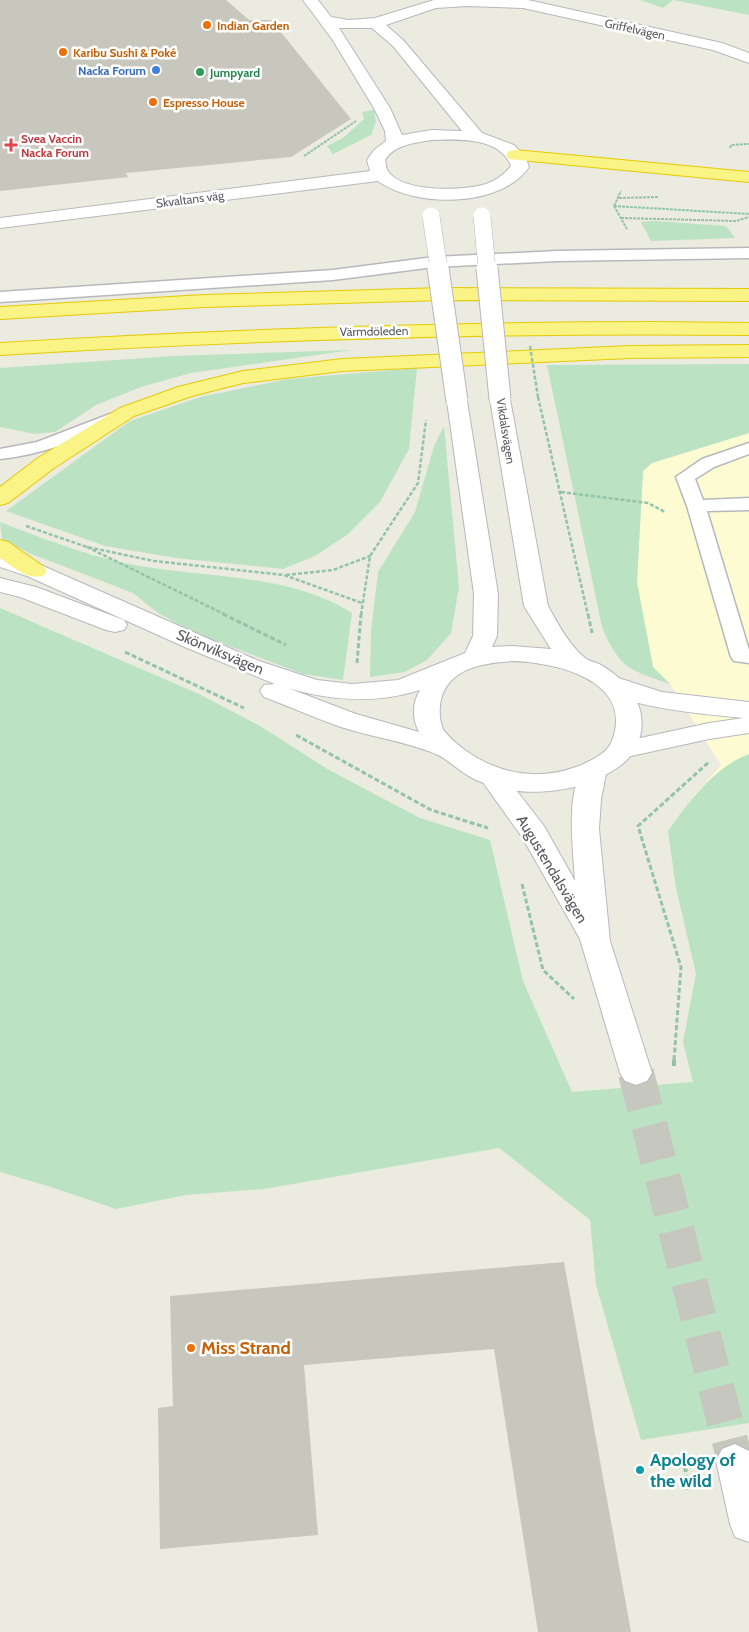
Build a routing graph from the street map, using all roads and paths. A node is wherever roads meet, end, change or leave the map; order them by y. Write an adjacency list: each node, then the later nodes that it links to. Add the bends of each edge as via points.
1 (394, 0): 4 (street, via 405,9)
2 (514, 2): 4 (street, Griffelvägen, via 437,4); 6 (street, Griffelvägen, via 717,46)
3 (319, 8): 5 (street, via 352,24); 9 (street, via 382,108 393,132)
4 (404, 14): 5 (street)
5 (375, 23): 8 (street, via 398,44)
6 (749, 58)
7 (358, 115): 10 (path, via 356,123)
8 (476, 137): 9 (street, via 432,135); 11 (street, via 500,145)
9 (394, 144): 12 (street, via 379,154)
10 (320, 147)
11 (516, 155): 13 (highway); 14 (street, via 520,167 517,173)
12 (378, 167): 15 (street, via 395,184); 18 (street, Skvaltans väg, via 293,173); 20 (street, Skvaltans väg)
13 (749, 177)
14 (492, 188): 15 (street, via 456,194); 51 (street, Vikdalsvägen, bridge, via 484,201 482,216 500,399 536,606 552,634)
15 (419, 191): 50 (street, bridge, via 430,216 486,594 486,636)
16 (618, 198): 17 (path)
17 (614, 206): 19 (path); 19 (path, via 621,218 736,221)
18 (0, 210)
19 (749, 216)
20 (0, 223)
21 (749, 253): 23 (lane, via 434,262 333,275)
22 (749, 295): 24 (highway, via 442,294 204,301)
23 (0, 297)
24 (0, 313)
25 (749, 329): 26 (highway, Värmdöleden, via 368,330)
26 (0, 349)
27 (749, 351): 30 (highway, via 630,352 342,365 243,377 185,391)
28 (538, 397): 33 (path)
29 (427, 411): 41 (path, via 418,483)
30 (127, 412): 32 (lane, via 52,444 24,452); 34 (highway, via 46,463)
31 (749, 448): 36 (lane, via 708,463 685,477)
32 (0, 454)
33 (561, 492): 37 (path, via 648,503); 47 (path)
34 (0, 498)
35 (749, 504): 36 (lane)
36 (696, 506): 49 (lane, via 741,657)
37 (669, 514)
38 (17, 523): 40 (path)
39 (0, 547): 43 (highway)
40 (87, 547): 44 (path, via 154,561); 48 (path)
41 (370, 556): 44 (path, via 333,570); 46 (path)
42 (0, 559): 43 (street, Skönviksvägen)
43 (35, 571): 52 (street, Skönviksvägen, via 258,669 307,686 355,692 400,688)
44 (284, 575): 46 (path)
45 (0, 585): 58 (street, Skönviksvägen, via 28,592 115,625 347,720)
46 (362, 603): 53 (path)
47 (594, 641)
48 (293, 648)
49 (749, 657)
50 (475, 658): 51 (street, via 508,652 543,654); 52 (street)
51 (576, 663): 54 (street)
52 (449, 668): 58 (street, via 434,684 426,702 428,727)
53 (357, 670)
54 (612, 684): 55 (street, via 637,695 667,702); 59 (street, via 624,700 630,723)
55 (749, 710)
56 (749, 725): 57 (street)
57 (709, 731): 59 (street); 65 (path, via 717,755 638,826 681,967)
58 (444, 748): 61 (street, via 472,767)
59 (622, 750): 60 (street)
60 (594, 769): 61 (street, via 580,776 547,783 507,781); 63 (street, Augustendalsvägen, via 586,799 585,829)
61 (490, 774): 63 (street, Augustendalsvägen, via 534,833)
62 (520, 874): 64 (path, via 543,970 571,995)
63 (595, 941): 66 (street, Augustendalsvägen)
64 (576, 1004)
65 (674, 1069)
66 (636, 1073)
67 (684, 1457): 69 (path)
68 (735, 1460): 70 (street)
69 (688, 1491)
70 (749, 1524)

